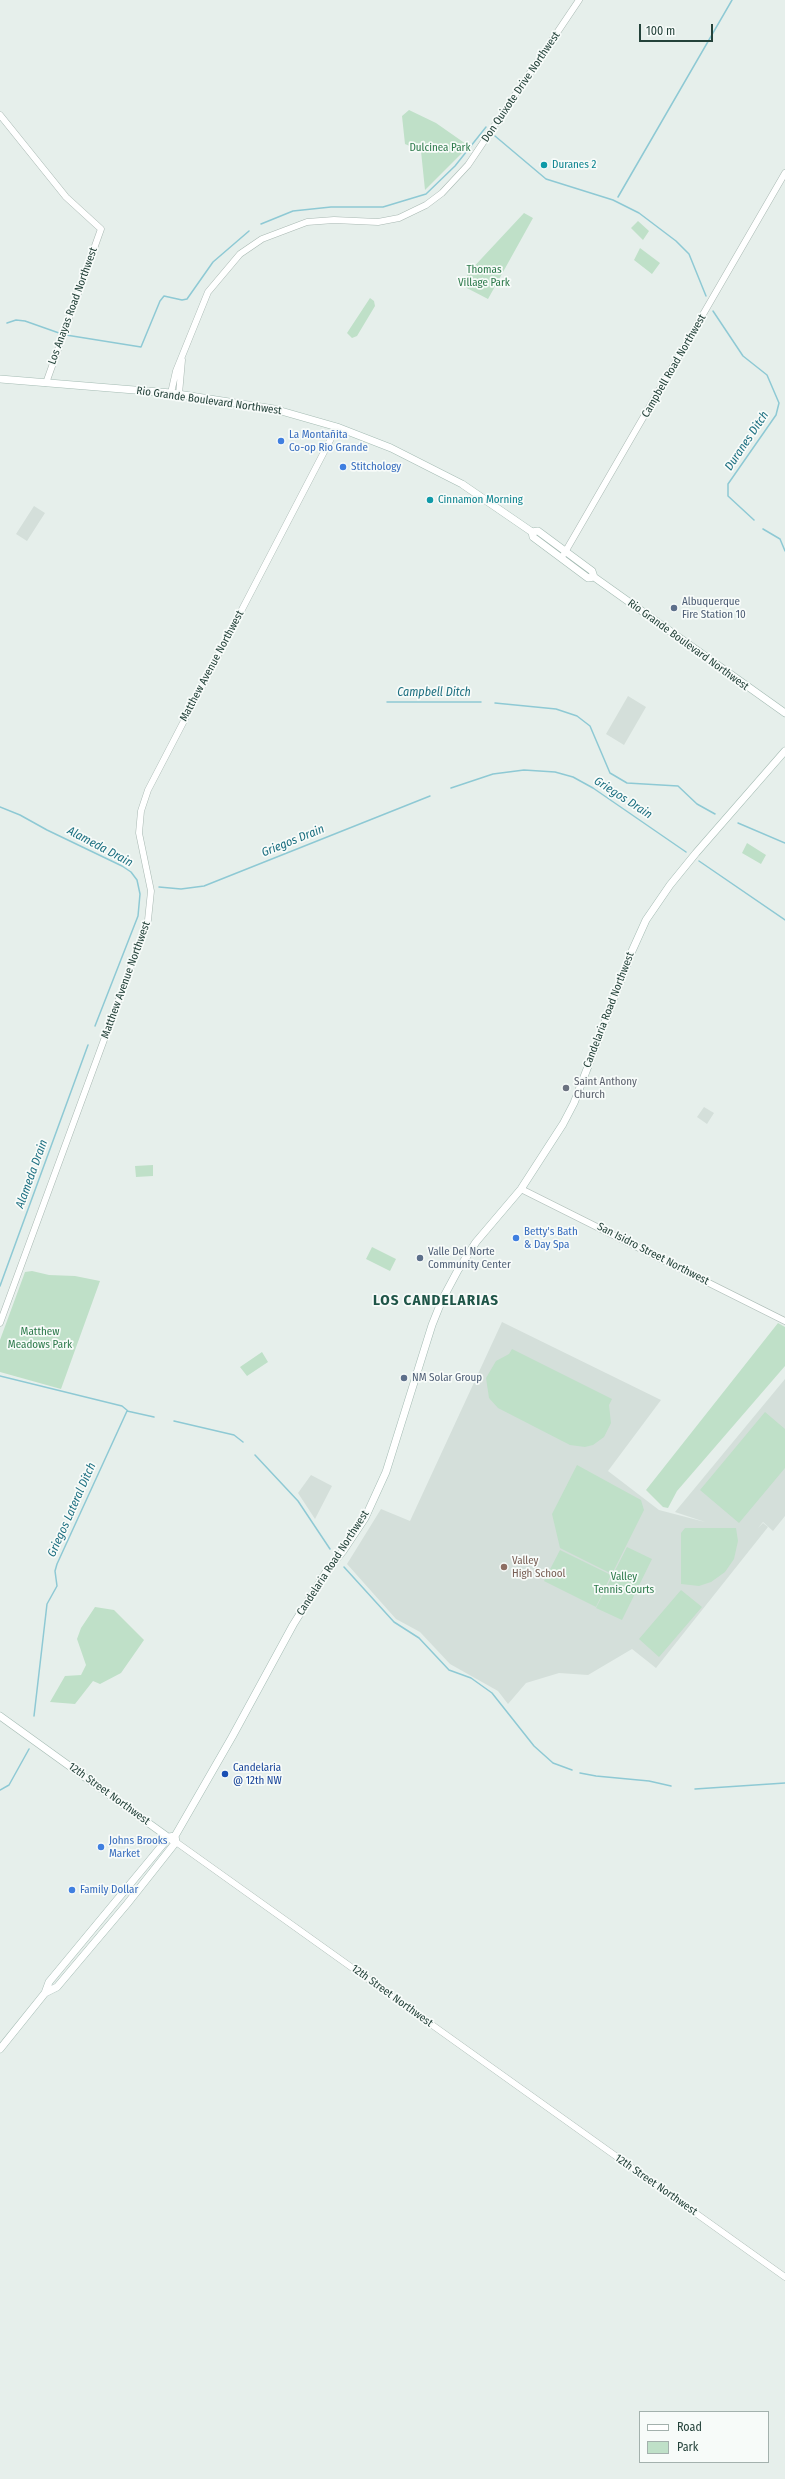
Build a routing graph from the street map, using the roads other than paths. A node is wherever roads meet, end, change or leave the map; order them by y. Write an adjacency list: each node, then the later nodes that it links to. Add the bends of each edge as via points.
1 (579, 0): 6 (street, Don Quixote Drive Northwest, via 468,165 426,206 399,218 378,222 306,222 256,242 240,254 212,285 198,313 176,371)
2 (0, 115): 5 (street, Los Anayas Road Northwest, via 66,196 101,229)
3 (785, 173): 9 (street, Campbell Road Northwest)
4 (0, 379): 5 (main road, Rio Grande Boulevard Northwest)
5 (46, 383): 6 (main road, Rio Grande Boulevard Northwest)
6 (175, 394): 7 (main road, Rio Grande Boulevard Northwest, via 274,409)
7 (337, 427): 8 (main road, Rio Grande Boulevard Northwest, via 391,448 443,474 485,498); 16 (street, Matthew Avenue Northwest, via 148,790 141,811 139,833 151,891 148,920)
8 (532, 532): 9 (main road, Rio Grande Boulevard Northwest, via 538,531); 10 (main road, Rio Grande Boulevard Northwest, via 533,537)
9 (566, 552): 10 (street, Campbell Road Northwest); 11 (main road, Rio Grande Boulevard Northwest, via 592,571)
10 (562, 558): 11 (main road, Rio Grande Boulevard Northwest, via 588,578)
11 (594, 577): 12 (main road, Rio Grande Boulevard Northwest)
12 (784, 714)
13 (785, 751): 14 (main road, Candelaria Road Northwest, via 700,848 654,907 632,951 574,1102 538,1166)
14 (521, 1189): 15 (street, San Isidro Street Northwest); 18 (main road, Candelaria Road Northwest, via 490,1223 458,1270 432,1325 386,1472 365,1518 306,1603)
15 (785, 1321)
16 (0, 1323)
17 (0, 1716): 18 (main road, 12th Street Northwest)
18 (173, 1838): 19 (main road, Candelaria Road Northwest, via 127,1904 56,1987 45,1993); 20 (street, 12th Street Northwest)
19 (0, 2048)
20 (785, 2276)

